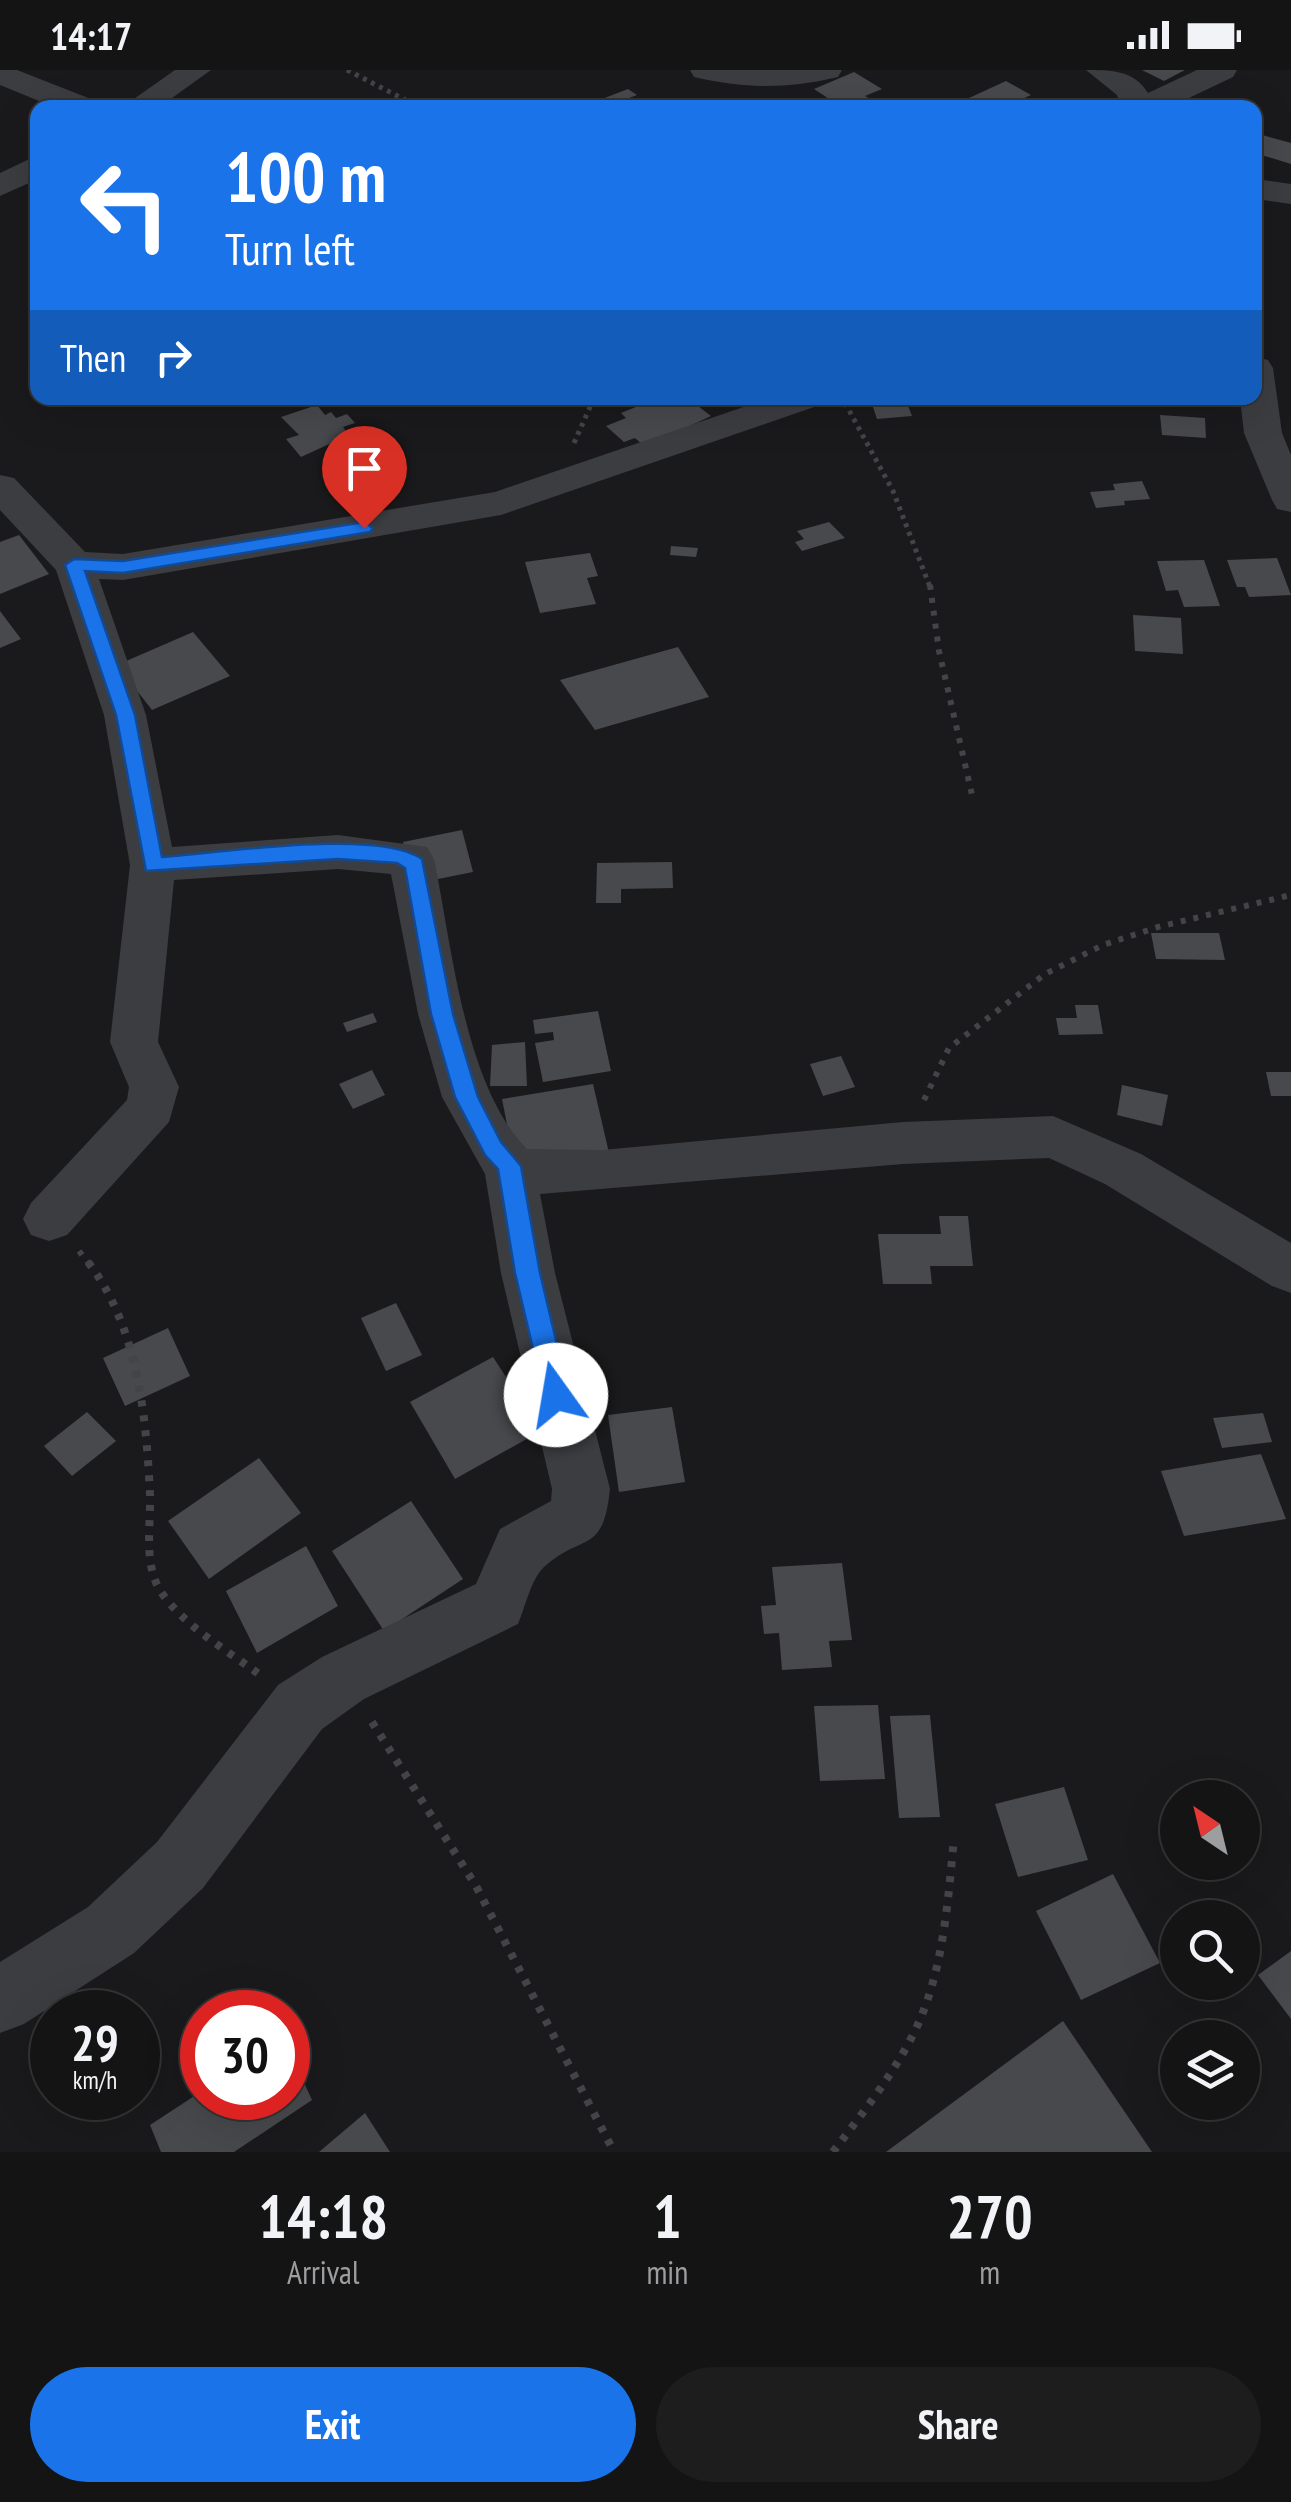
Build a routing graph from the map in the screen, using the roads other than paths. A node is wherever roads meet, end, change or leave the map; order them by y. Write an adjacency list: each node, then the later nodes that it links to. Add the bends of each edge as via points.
1 (196, 70): 8 (street)
2 (705, 70): 3 (street, via 753,80)
3 (827, 70)
4 (1101, 70): 9 (street)
5 (1222, 70): 9 (street)
6 (0, 74): 7 (street)
7 (65, 100)
8 (149, 100)
9 (1144, 100)
10 (30, 169): 11 (street)
11 (0, 186)
12 (1262, 189): 13 (street)
13 (1291, 194)
14 (1268, 385): 17 (street, via 1263,433)
15 (784, 405): 18 (street, via 501,503 123,567)
16 (0, 487): 18 (street)
17 (1291, 500)
18 (74, 565): 19 (street, via 125,715)
19 (153, 865): 20 (street, via 338,852 410,859 466,1097); 21 (street, via 134,1042 154,1087 151,1108)
20 (509, 1166): 22 (street, via 533,1173 602,1171 903,1142 1053,1137 1083,1146); 23 (street, via 582,1490 578,1516 521,1550 497,1604 322,1692 180,1865 111,1930)
21 (49, 1219)
22 (1291, 1270)
23 (0, 2000)

